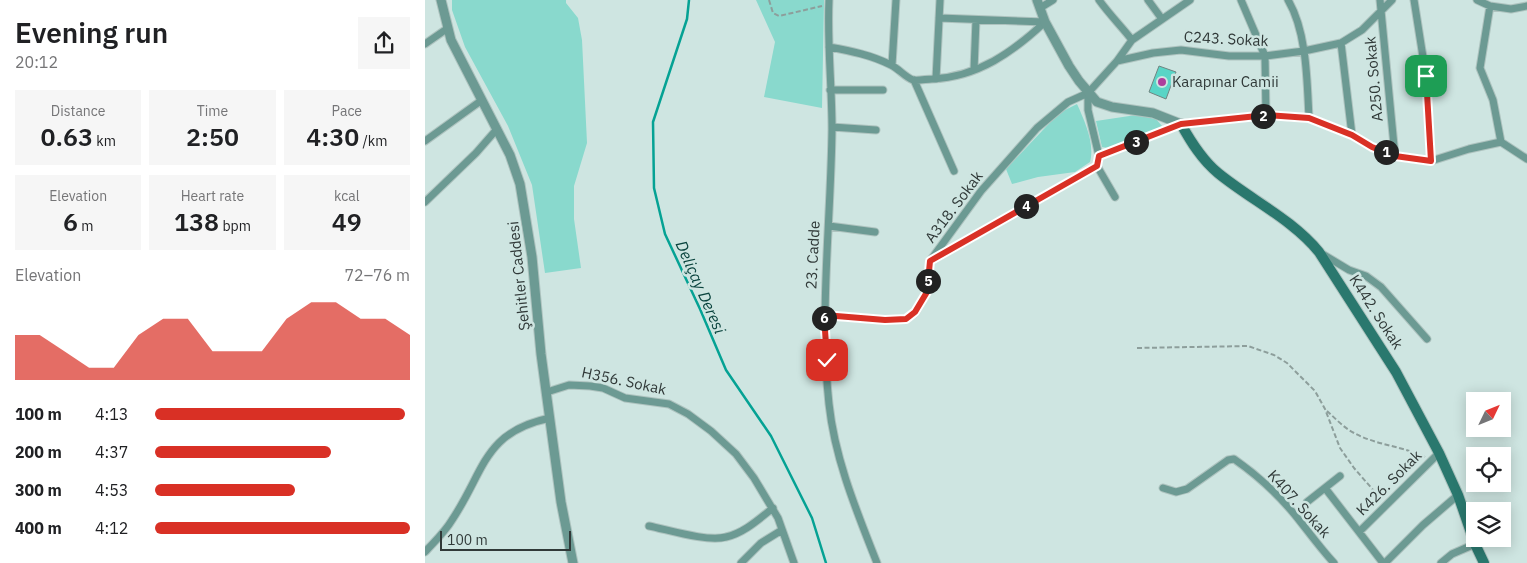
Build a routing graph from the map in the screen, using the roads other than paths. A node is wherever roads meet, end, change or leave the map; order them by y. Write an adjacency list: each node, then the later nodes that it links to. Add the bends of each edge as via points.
1 (441, 0): 23 (street, Şehitler Caddesi)
2 (896, 0): 31 (street)
3 (940, 0): 19 (street)
4 (1053, 0): 15 (street)
5 (1099, 0): 24 (street)
6 (1149, 0): 20 (street)
7 (1190, 0): 20 (street)
8 (1241, 0): 29 (street)
9 (1288, 0): 28 (street)
10 (1380, 0): 18 (street, A250. Sokak)
11 (1392, 0): 18 (street, C243. Sokak)
12 (1414, 0): 51 (street, via 1426,76)
13 (1477, 0): 16 (street)
14 (828, 2): 27 (street, 23. Cadde)
15 (1039, 4): 22 (street)
16 (1490, 6): 17 (street, via 1511,9); 47 (street, via 1480,68 1493,100)
17 (1527, 6)
18 (1381, 11): 25 (street, C243. Sokak, via 1361,30); 49 (street, A250. Sokak)
19 (939, 18): 21 (street); 33 (street)
20 (1162, 19): 24 (street)
21 (976, 20): 22 (street); 32 (street)
22 (1045, 22): 32 (street, via 999,59); 37 (street)
23 (448, 28): 26 (street); 38 (street, Şehitler Caddesi)
24 (1132, 40): 30 (street)
25 (1341, 42): 28 (street, C243. Sokak); 45 (street)
26 (425, 44)
27 (829, 48): 31 (street, via 863,53); 35 (street, 23. Cadde)
28 (1305, 51): 29 (street, C243. Sokak); 40 (street)
29 (1265, 56): 30 (street, C243. Sokak, via 1229,56 1181,50 1153,52); 39 (street)
30 (1117, 61): 37 (street)
31 (892, 65): 34 (street)
32 (974, 70): 33 (street)
33 (936, 79): 34 (street)
34 (914, 80): 53 (street)
35 (830, 90): 36 (street); 42 (street, 23. Cadde)
36 (883, 90)
37 (1088, 93): 41 (street, via 1105,105 1153,112); 48 (street, via 1088,110); 59 (street, A318. Sokak, via 1068,102 1037,128 981,191)
38 (482, 100): 43 (street, Şehitler Caddesi); 46 (street)
39 (1267, 115): 40 (street); 41 (street)
40 (1309, 118): 45 (street)
41 (1181, 124): 48 (street); 58 (main road, K442. Sokak, via 1193,147 1217,172 1306,236)
42 (832, 127): 44 (street); 56 (street, 23. Cadde)
43 (497, 130): 55 (street); 62 (street, Şehitler Caddesi, via 521,184)
44 (876, 130)
45 (1352, 135): 49 (street)
46 (425, 141)
47 (1501, 142): 50 (street); 51 (street)
48 (1099, 156): 52 (street)
49 (1395, 156): 51 (street)
50 (1527, 159)
51 (1431, 161)
52 (1097, 166): 54 (street); 59 (street)
53 (954, 171)
54 (1115, 197)
55 (425, 202)
56 (829, 226): 57 (street); 60 (street, 23. Cadde)
57 (875, 232)
58 (1319, 252): 61 (street, via 1381,287); 64 (main road, K442. Sokak, via 1396,372)
59 (930, 261): 60 (street, A318. Sokak, via 927,292 915,312 906,319)
60 (824, 315): 81 (street, 23. Cadde, via 829,405 838,449 850,495)
61 (1427, 339)
62 (547, 392): 63 (street, Şehitler Caddesi); 70 (street, H356. Sokak, via 569,384 591,386 625,398 669,404 681,410 711,431 735,454)
63 (551, 418): 77 (street, via 531,422 511,432 496,446 486,457 451,522); 79 (street, Şehitler Caddesi, via 561,502)
64 (1439, 453): 68 (main road, K442. Sokak); 74 (street, K426. Sokak)
65 (1340, 476): 67 (street)
66 (1163, 488): 82 (street, K407. Sokak, via 1176,492 1187,489 1234,459 1268,485)
67 (1325, 488): 69 (street); 74 (street)
68 (1457, 495): 71 (main road, K442. Sokak); 83 (street)
69 (1307, 502)
70 (773, 508): 72 (street, via 749,526 725,538 691,536); 73 (street, H356. Sokak)
71 (1466, 520)
72 (649, 526)
73 (782, 530): 78 (street, H356. Sokak); 80 (street, via 761,543)
74 (1359, 532): 83 (street)
75 (1468, 547): 84 (street)
76 (1476, 547): 85 (main road, K442. Sokak)
77 (425, 552)
78 (791, 562)
79 (573, 563)
80 (741, 563)
81 (877, 563)
82 (1335, 563)
83 (1384, 563)
84 (1441, 563)
85 (1484, 563)

